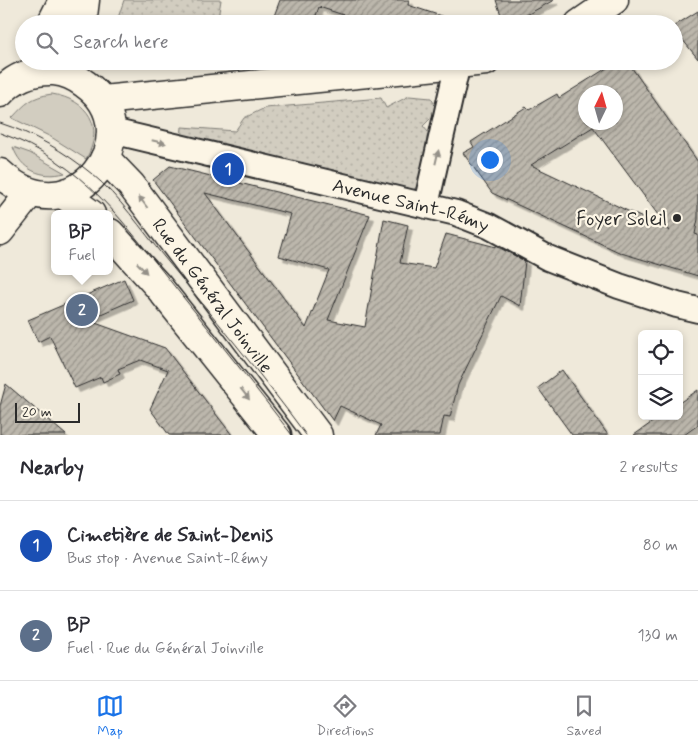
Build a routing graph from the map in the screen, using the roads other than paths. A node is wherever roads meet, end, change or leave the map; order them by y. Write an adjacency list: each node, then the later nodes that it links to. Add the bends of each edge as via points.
1 (63, 0): 5 (main road)
2 (85, 0): 6 (main road)
3 (614, 0): 4 (main road)
4 (585, 13)
5 (56, 15)
6 (83, 15)
7 (66, 70): 11 (main road, via 40,71)
8 (77, 70): 12 (main road)
9 (391, 70): 12 (main road)
10 (456, 70): 18 (street, one-way to 10)
11 (13, 80)
12 (103, 100): 13 (main road)
13 (112, 131): 14 (main road); 18 (street, Avenue Saint-Rémy, one-way to 18)
14 (105, 158): 17 (main road, via 90,179); 24 (main road, Rue du Général Joinville, one-way to 14, via 131,185)
15 (0, 173): 16 (main road, via 12,185)
16 (30, 193): 17 (main road, via 46,196); 20 (main road)
17 (63, 194): 19 (main road)
18 (426, 205): 22 (street, Avenue Saint-Rémy, via 489,226 548,258 619,286)
19 (85, 210)
20 (0, 231)
21 (113, 235): 23 (main road, Rue du Général Joinville, one-way to 23, via 158,286)
22 (698, 310)
23 (277, 435)
24 (318, 435)

